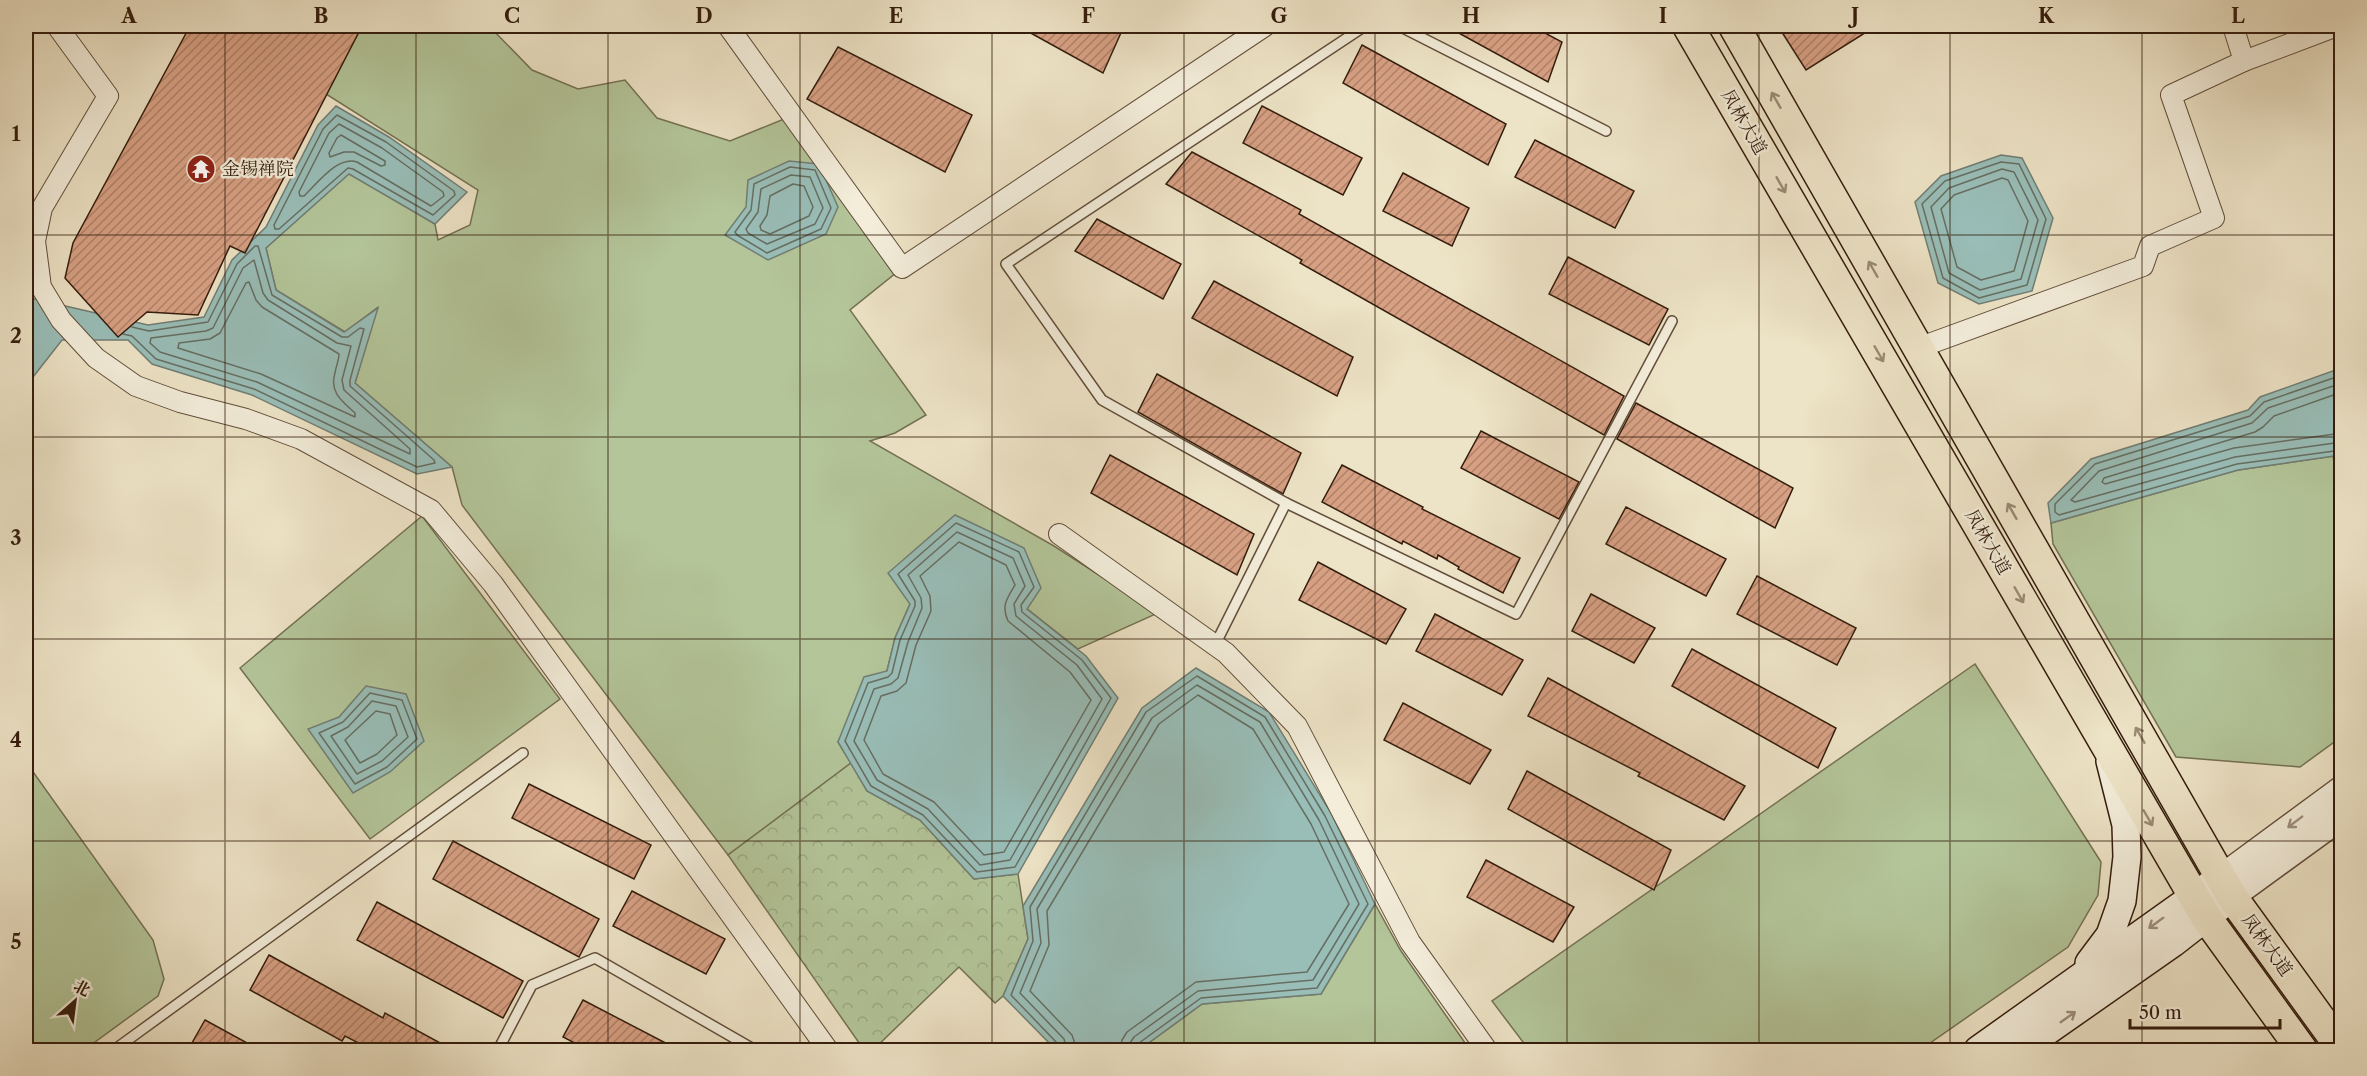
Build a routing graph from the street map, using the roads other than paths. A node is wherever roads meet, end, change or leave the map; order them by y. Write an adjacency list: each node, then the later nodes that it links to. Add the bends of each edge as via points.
1 (57, 26): 28 (street, via 108,96 42,208 34,241 41,287 61,320 96,358 136,386 301,439 431,510 493,584)
2 (728, 26): 3 (street, via 902,267)
3 (1266, 26)
4 (1365, 26): 14 (lane, via 1006,264 1102,400)
5 (1399, 26): 11 (lane)
6 (1688, 26): 17 (main road, 凤林大道, one-way to 17)
7 (1734, 26): 13 (main road, 凤林大道, one-way to 7)
8 (2233, 26): 10 (street)
9 (2337, 26): 10 (street)
10 (2244, 61): 13 (street, via 2171,95 2214,218 2150,246 2143,266)
11 (1606, 131)
12 (1672, 321): 14 (lane, via 1516,614)
13 (1918, 348): 21 (main road, 凤林大道, one-way to 13)
14 (1286, 503): 16 (lane)
15 (1059, 534): 16 (street)
16 (1215, 645): 29 (street, via 1297,726 1410,942)
17 (2106, 745): 22 (main road, 凤林大道, one-way to 22); 23 (main road, via 2126,825 2122,901 2110,935)
18 (523, 753): 25 (lane)
19 (2342, 788): 21 (street, one-way to 21)
20 (2342, 817): 21 (street)
21 (2227, 887): 22 (main road); 24 (main road, 凤林大道)
22 (2200, 907): 23 (main road, one-way to 23); 31 (main road, one-way to 22, via 2174,943); 32 (main road, 凤林大道)
23 (2076, 981): 30 (main road)
24 (2342, 1049)
25 (114, 1050)
26 (498, 1050): 27 (lane, via 532,985 595,958)
27 (755, 1050)
28 (828, 1050)
29 (1487, 1050)
30 (1978, 1050)
31 (2020, 1050)
32 (2302, 1050)

